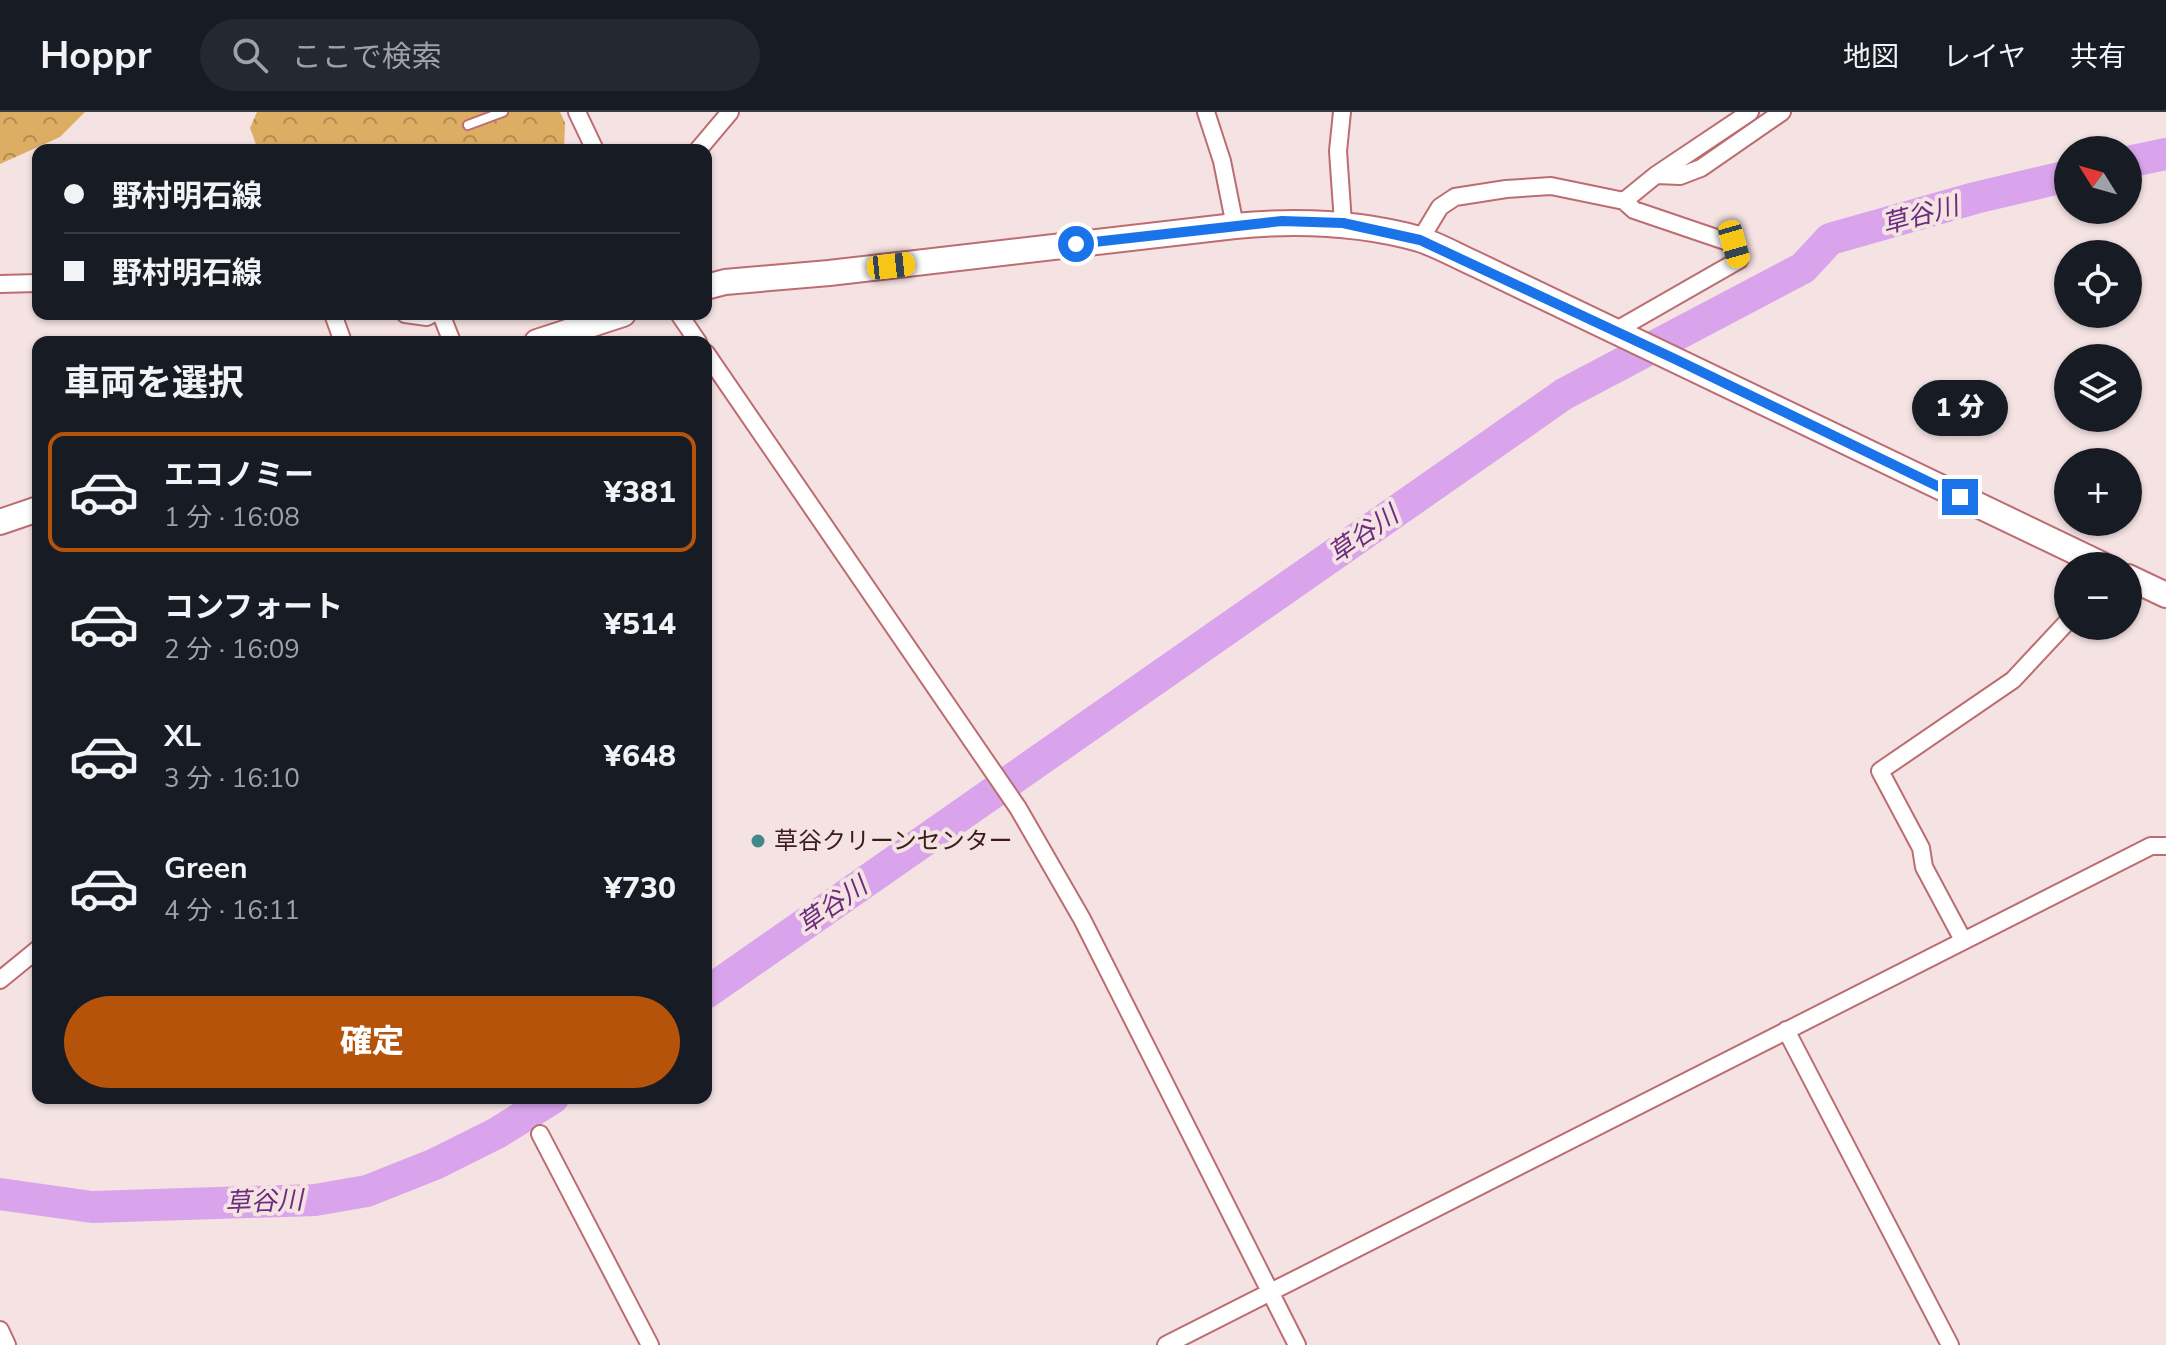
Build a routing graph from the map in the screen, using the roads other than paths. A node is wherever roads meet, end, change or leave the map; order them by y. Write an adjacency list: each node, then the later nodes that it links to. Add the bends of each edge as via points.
1 (503, 112): 8 (lane)
2 (577, 112): 9 (street)
3 (730, 112): 10 (street)
4 (1206, 112): 14 (street)
5 (1342, 112): 13 (street, via 1338,151)
6 (1750, 112): 11 (street)
7 (1782, 112): 11 (street, via 1701,168 1680,176)
8 (468, 125)
9 (592, 144)
10 (703, 144)
11 (1656, 175): 12 (street)
12 (1624, 201): 15 (street, via 1551,186 1455,197 1440,207); 20 (street, via 1634,210 1734,244 1739,260)
13 (1343, 223): 14 (main road); 15 (main road)
14 (1235, 226): 18 (main road)
15 (1420, 240): 20 (main road)
16 (32, 283): 17 (street)
17 (0, 284)
18 (712, 285)
19 (605, 320): 21 (main road)
20 (1615, 331): 25 (main road)
21 (555, 336)
22 (712, 362): 35 (street, via 1018,808 1082,919)
23 (32, 511): 24 (main road)
24 (0, 522)
25 (2076, 552)
26 (2142, 584): 27 (main road)
27 (2166, 595)
28 (2054, 636): 30 (street, via 2013,680 1880,771)
29 (2166, 846): 30 (street, via 2151,846)
30 (1963, 940): 33 (street)
31 (32, 954): 32 (street)
32 (0, 980)
33 (1786, 1030): 35 (street); 41 (street)
34 (540, 1134): 38 (street)
35 (1271, 1292): 39 (street); 40 (street)
36 (0, 1330): 37 (street)
37 (7, 1345)
38 (650, 1345)
39 (1166, 1345)
40 (1297, 1345)
41 (1950, 1345)

